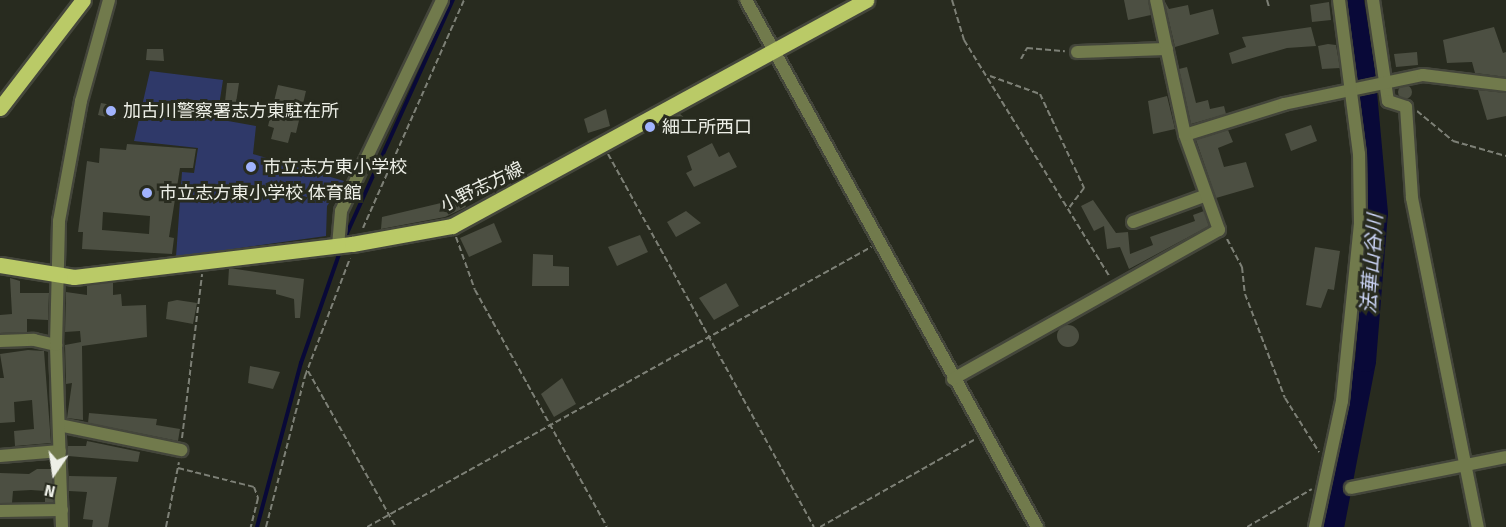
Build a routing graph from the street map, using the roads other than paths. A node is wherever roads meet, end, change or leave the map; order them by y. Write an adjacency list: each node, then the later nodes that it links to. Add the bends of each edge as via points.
1 (83, 0): 15 (main road)
2 (109, 0): 21 (street, via 94,42 69,158 59,220)
3 (442, 0): 19 (street, via 341,211)
4 (746, 0): 10 (street)
5 (866, 0): 10 (main road, 小野志方線)
6 (1156, 0): 9 (street)
7 (1339, 0): 14 (street)
8 (1373, 0): 12 (street)
9 (1167, 49): 11 (street); 16 (street)
10 (775, 51): 19 (main road, 小野志方線, via 452,226); 24 (street)
11 (1077, 52)
12 (1386, 82): 13 (street, via 1447,74); 14 (street); 30 (street, via 1388,101 1406,106 1412,198)
13 (1506, 85)
14 (1349, 91): 16 (street, via 1284,104); 36 (street, via 1359,154 1360,223 1342,401)
15 (0, 108)
16 (1185, 135): 17 (street)
17 (1204, 196): 18 (street); 24 (street, via 1219,230)
18 (1132, 222)
19 (349, 244): 21 (main road, 小野志方線)
20 (0, 265): 21 (main road, 小野志方線)
21 (57, 276): 23 (street)
22 (0, 341): 23 (street, via 34,340)
23 (56, 345): 25 (street)
24 (953, 379): 35 (street)
25 (59, 425): 26 (street); 27 (street)
26 (181, 450)
27 (60, 452): 28 (street); 32 (street)
28 (0, 456)
29 (1506, 457): 30 (street)
30 (1465, 464): 31 (street); 37 (street)
31 (1351, 488)
32 (62, 510): 33 (street); 34 (street)
33 (0, 511)
34 (62, 527)
35 (1037, 527)
36 (1315, 527)
37 (1478, 527)

